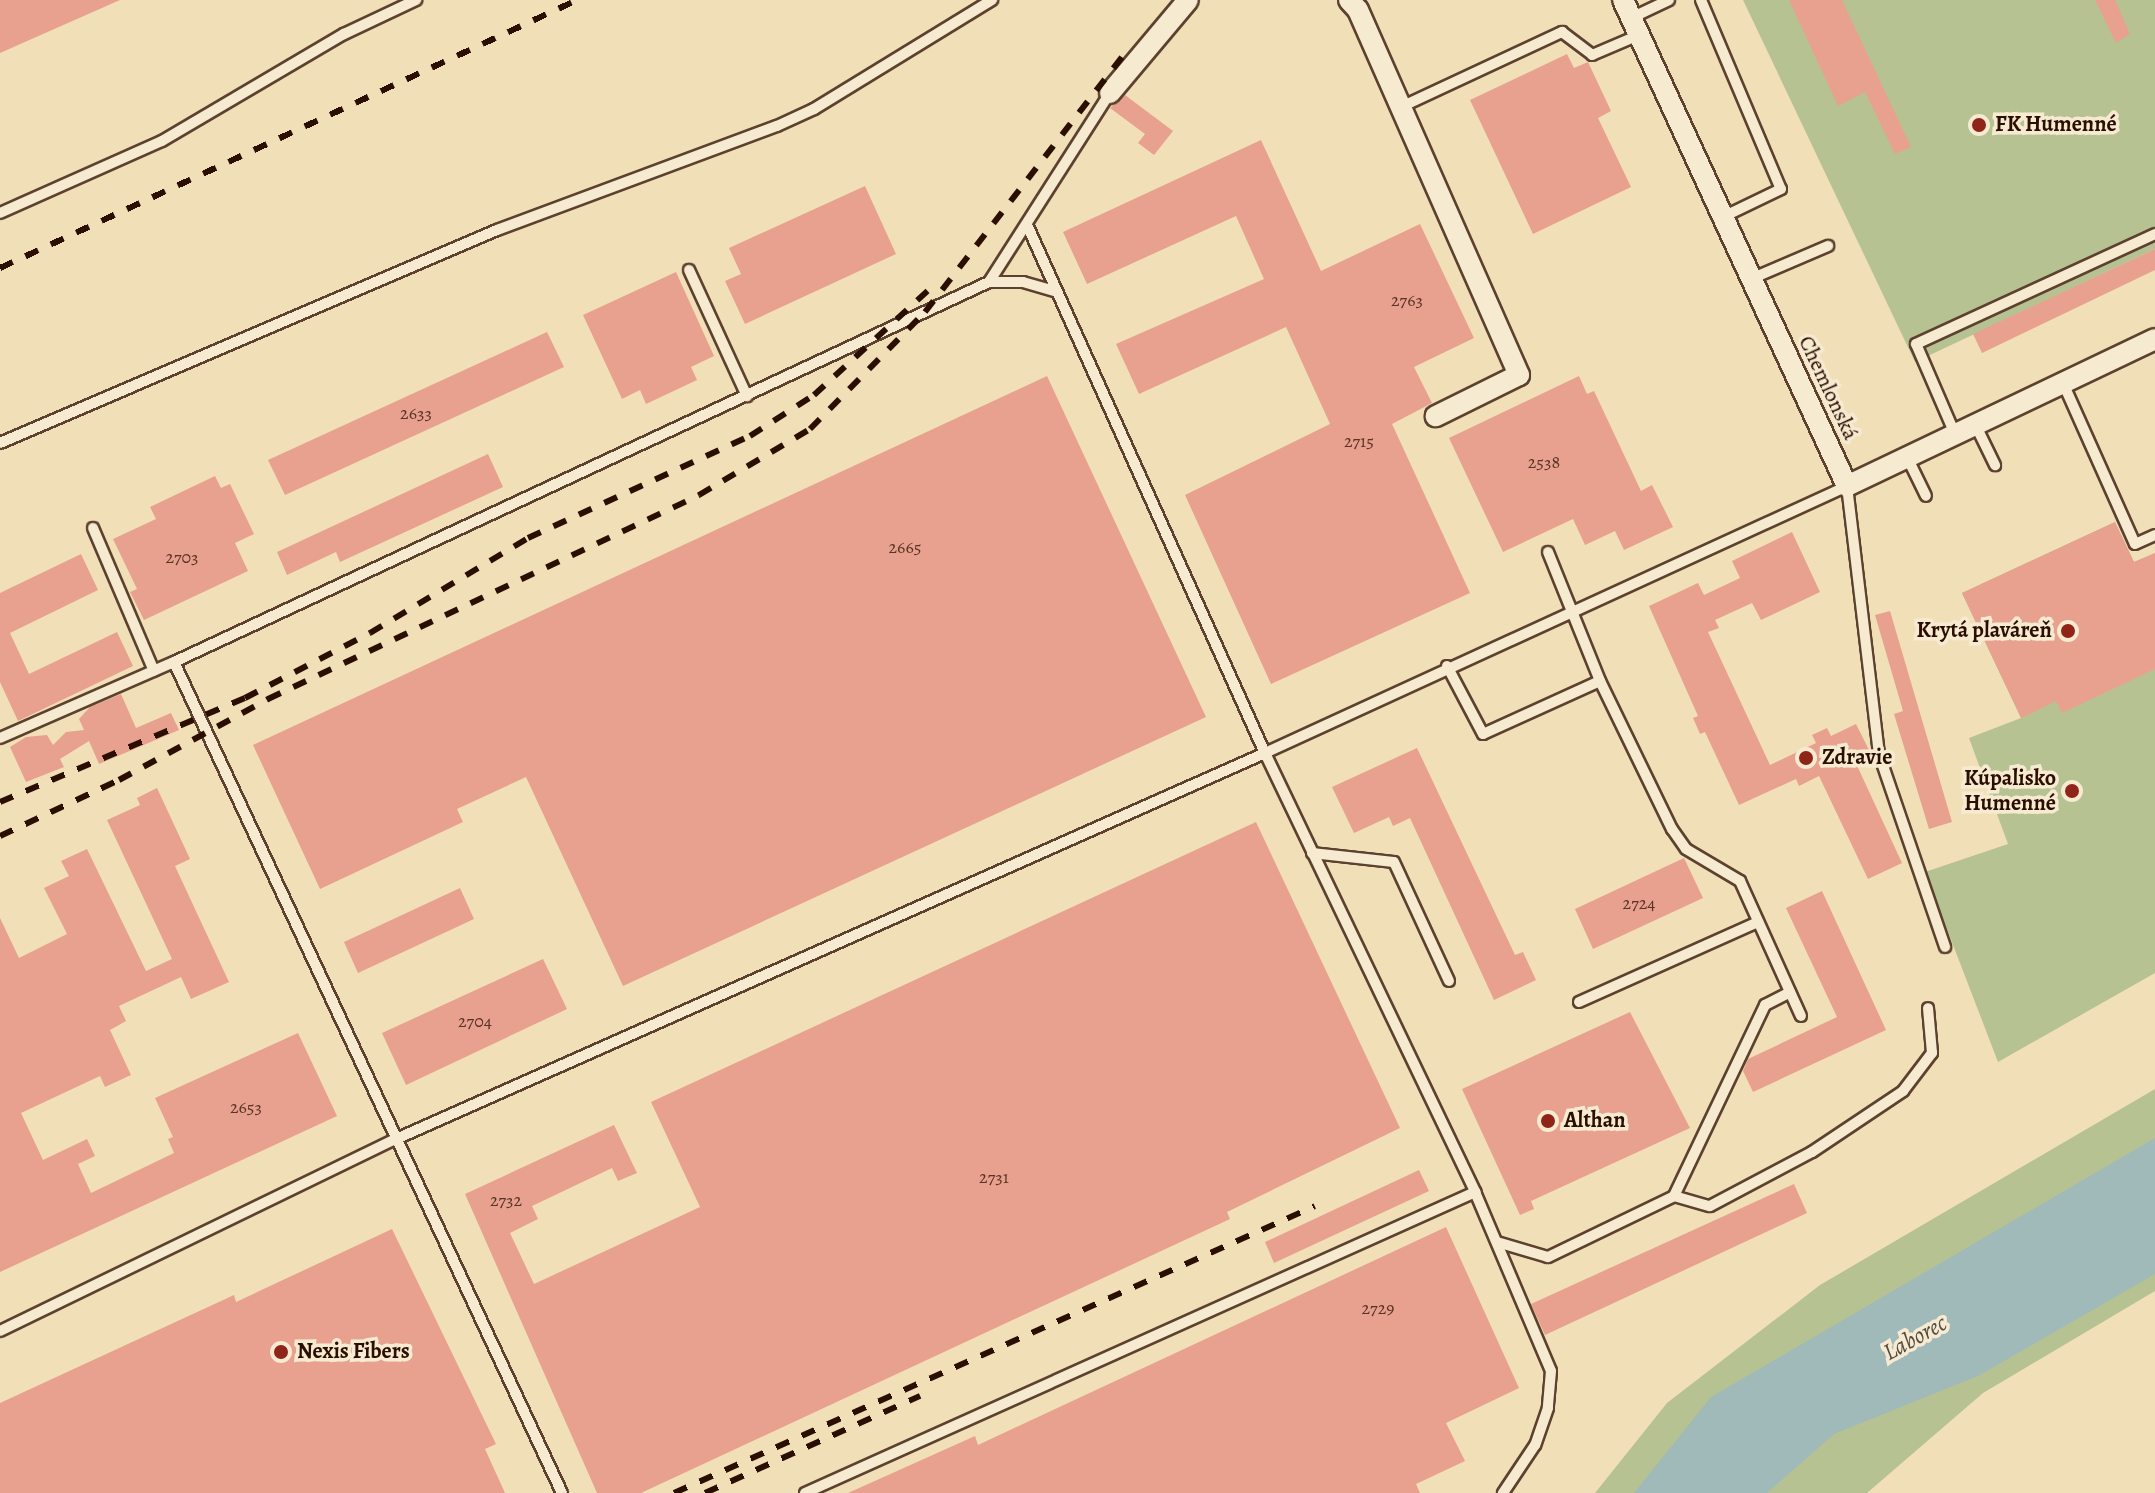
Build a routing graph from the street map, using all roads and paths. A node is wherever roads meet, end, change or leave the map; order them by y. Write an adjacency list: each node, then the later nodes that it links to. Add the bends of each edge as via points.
1 (416, 0): 10 (lane, via 344,34 162,141)
2 (992, 0): 25 (lane, via 790,120 497,230)
3 (1188, 0): 8 (street)
4 (1669, 0): 7 (lane)
5 (1701, 0): 11 (lane, via 1781,189)
6 (1355, 3): 9 (street)
7 (1631, 18): 9 (lane, via 1592,55 1562,32); 11 (street, Chemlonská)
8 (1110, 93): 12 (lane)
9 (1401, 107): 22 (street, via 1519,375)
10 (0, 213)
11 (1723, 217): 16 (street, Chemlonská)
12 (1028, 227): 17 (lane); 18 (lane)
13 (2155, 234): 24 (lane, via 1916,344)
14 (1828, 246): 16 (lane)
15 (689, 270): 21 (lane)
16 (1751, 279): 28 (street, Chemlonská)
17 (989, 282): 18 (lane, via 1023,282); 21 (lane)
18 (1055, 291): 39 (lane)
19 (2155, 339): 20 (street)
20 (2063, 383): 23 (street); 31 (lane, via 2135,544)
21 (747, 396): 34 (lane)
22 (1436, 416)
23 (1975, 424): 24 (street); 27 (lane)
24 (1955, 434): 26 (street)
25 (0, 443)
26 (1907, 457): 28 (street); 29 (lane)
27 (1995, 465)
28 (1847, 486): 33 (lane); 42 (lane, via 1879,754)
29 (1926, 496)
30 (93, 528): 36 (lane)
31 (2155, 535)
32 (1548, 552): 33 (lane)
33 (1572, 611): 35 (lane); 37 (lane)
34 (174, 662): 36 (lane); 48 (lane)
35 (1447, 666): 37 (lane, via 1483,734); 39 (lane)
36 (154, 671): 38 (lane)
37 (1600, 681): 41 (lane, via 1672,829 1686,849 1740,881)
38 (0, 738)
39 (1265, 753): 40 (lane); 48 (lane)
40 (1312, 853): 43 (lane, via 1394,862); 49 (lane)
41 (1758, 922): 44 (lane); 45 (lane)
42 (1945, 947)
43 (1449, 981)
44 (1790, 992): 47 (lane); 50 (lane, via 1765,1005)
45 (1579, 1002)
46 (1928, 1008): 50 (lane, via 1932,1053 1903,1091 1812,1152 1710,1206)
47 (1801, 1016)
48 (396, 1139): 52 (lane); 53 (lane)
49 (1475, 1192): 51 (lane); 54 (lane)
50 (1674, 1196): 51 (lane, via 1548,1257)
51 (1497, 1242): 55 (lane, via 1551,1371 1548,1408 1535,1445)
52 (0, 1331)
53 (562, 1493)
54 (805, 1493)
55 (1503, 1493)

